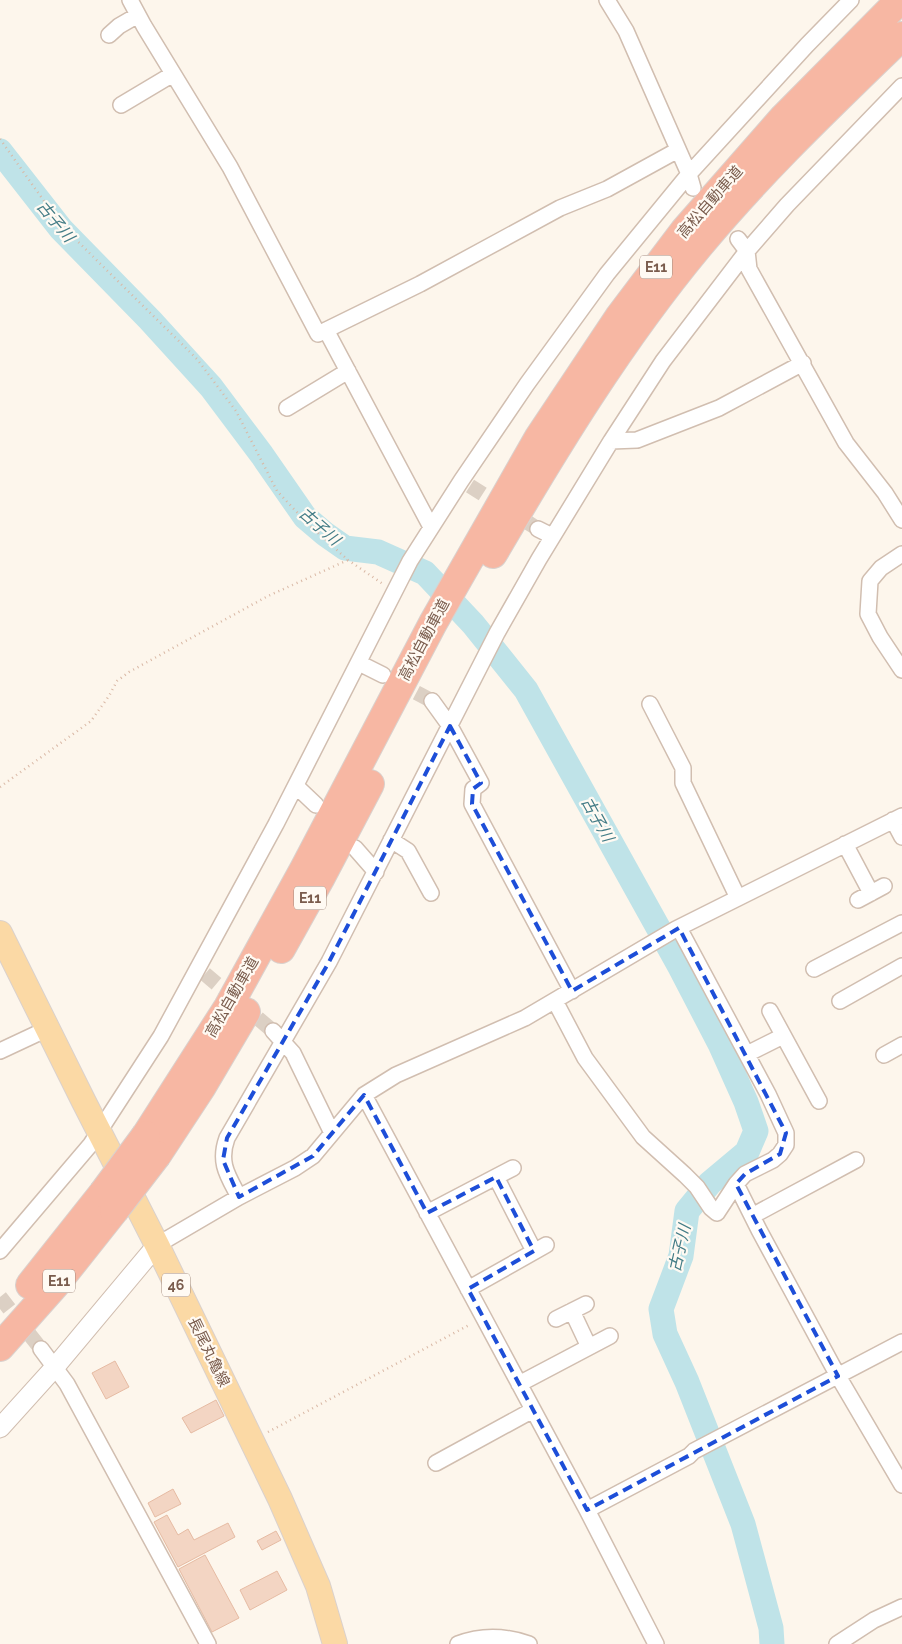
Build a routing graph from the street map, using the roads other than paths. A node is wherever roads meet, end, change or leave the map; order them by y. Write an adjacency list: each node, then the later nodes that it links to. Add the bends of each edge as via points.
1 (130, 0): 5 (street)
2 (607, 0): 11 (street, via 626,31)
3 (851, 0): 12 (street, via 807,45)
4 (900, 0): 24 (highway, 高松自動車道 / E11, via 784,116 684,231 619,317 539,436)
5 (138, 15): 6 (street); 8 (street)
6 (109, 35)
7 (902, 36): 24 (highway, 高松自動車道 / E11, via 799,135 699,246 636,328)
8 (173, 74): 10 (street); 14 (street, via 230,167 318,334)
9 (902, 86): 13 (street, via 787,205)
10 (121, 105)
11 (678, 150): 12 (street); 14 (street)
12 (691, 181): 20 (street, via 607,274 527,384 465,483)
13 (742, 245): 15 (street, via 749,270); 18 (street)
14 (326, 330): 16 (street)
15 (803, 364): 18 (street, via 719,408 637,440); 19 (street, via 846,443)
16 (348, 371): 17 (street); 20 (street)
17 (287, 408)
18 (611, 441): 22 (street)
19 (902, 520)
20 (431, 527): 25 (street, via 410,561)
21 (538, 529): 22 (street)
22 (552, 536): 30 (street, via 497,632)
23 (902, 554): 26 (street, via 881,568 870,581 868,614)
24 (469, 577): 67 (highway, 高松自動車道 / E11, bridge, via 440,628 320,879 215,1064)
25 (359, 663): 27 (street); 31 (street)
26 (902, 670)
27 (383, 675)
28 (432, 701): 30 (street)
29 (650, 704): 41 (street, via 683,768 683,783)
30 (450, 726): 35 (street); 47 (street, via 481,783 473,789 472,804)
31 (296, 786): 32 (street); 60 (street, via 201,972)
32 (316, 806)
33 (898, 818): 34 (street); 36 (street)
34 (902, 837)
35 (391, 840): 38 (street); 39 (street, via 408,851)
36 (845, 844): 40 (street); 41 (street)
37 (355, 848): 38 (street)
38 (376, 872): 53 (street, via 329,962)
39 (431, 893)
40 (871, 893)
41 (738, 898): 43 (street)
42 (902, 923): 46 (street)
43 (677, 928): 47 (street); 56 (street)
44 (0, 933): 51 (main road, 長尾丸亀線 / 46)
45 (902, 966): 49 (street)
46 (814, 969)
47 (572, 991): 48 (street)
48 (555, 1001): 58 (street, via 525,1018 396,1075); 65 (street, via 585,1058 643,1137 686,1175 717,1213)
49 (840, 1001)
50 (770, 1012): 52 (street)
51 (47, 1029): 55 (street); 60 (main road, 長尾丸亀線 / 46)
52 (784, 1036): 56 (street); 59 (street)
53 (278, 1037): 61 (street, via 293,1053); 66 (street, via 224,1148 223,1160)
54 (902, 1045): 57 (street)
55 (0, 1051)
56 (747, 1054): 65 (street, via 781,1119 786,1145 773,1160 745,1174)
57 (884, 1055)
58 (364, 1094): 61 (street); 68 (street)
59 (819, 1101)
60 (99, 1132): 70 (main road, 長尾丸亀線 / 46); 71 (street)
61 (332, 1133): 66 (street, via 312,1156 295,1168)
62 (856, 1160): 69 (street)
63 (513, 1168): 64 (street)
64 (496, 1177): 68 (street); 72 (street, via 540,1248)
65 (736, 1184): 69 (street)
66 (239, 1197): 70 (street)
67 (109, 1202): 75 (highway, 高松自動車道 / E11); 79 (highway, 高松自動車道 / E11, via 56,1284)
68 (427, 1212): 72 (street)
69 (752, 1216): 83 (street)
70 (157, 1245): 82 (street); 92 (main road, 長尾丸亀線 / 46, via 280,1499 318,1586)
71 (0, 1251)
72 (468, 1289): 84 (street)
73 (586, 1304): 74 (street)
74 (572, 1311): 76 (street); 80 (street)
75 (0, 1318)
76 (556, 1319)
77 (610, 1336): 80 (street)
78 (902, 1342): 83 (street)
79 (0, 1347)
80 (589, 1347): 84 (street)
81 (41, 1349): 82 (street)
82 (55, 1367): 86 (street); 91 (street)
83 (838, 1376): 88 (street); 89 (street)
84 (519, 1384): 85 (street)
85 (533, 1410): 87 (street); 89 (street)
86 (0, 1428)
87 (436, 1463)
88 (902, 1485)
89 (586, 1510): 95 (street)
90 (902, 1607): 96 (street, via 874,1620)
91 (208, 1644)
92 (335, 1644)
93 (458, 1644): 94 (street, via 485,1637)
94 (529, 1644)
95 (656, 1644)
96 (837, 1644)

